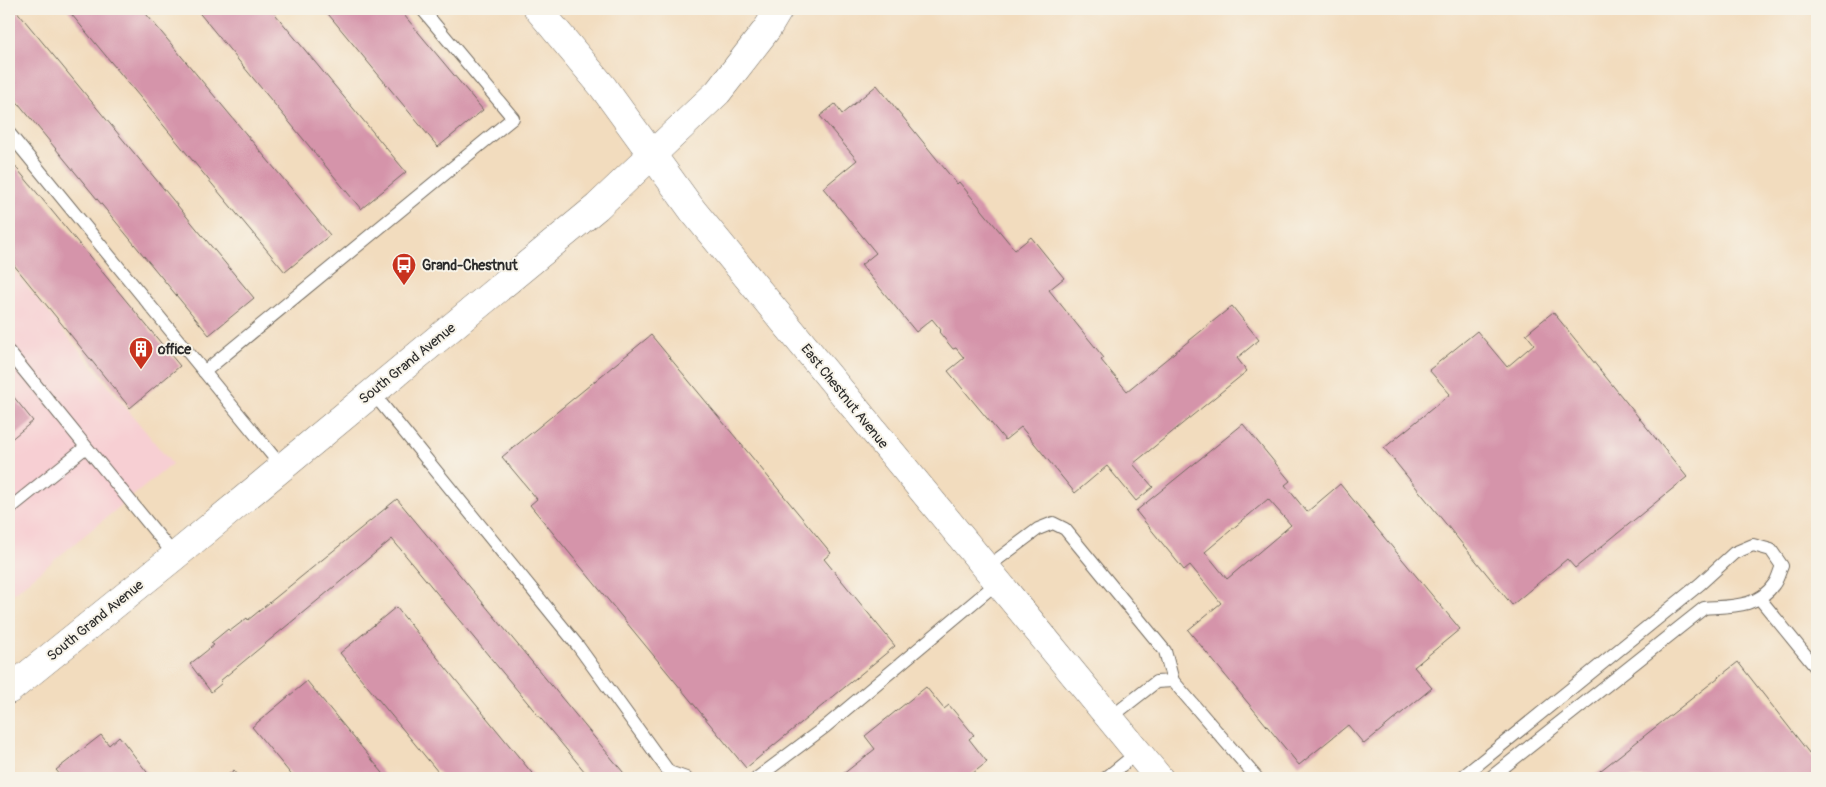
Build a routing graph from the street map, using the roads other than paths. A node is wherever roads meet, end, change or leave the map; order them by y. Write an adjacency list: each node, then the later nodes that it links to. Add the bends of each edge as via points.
1 (422, 9): 7 (lane, via 514,118)
2 (538, 9): 5 (main road, East Chestnut Avenue, via 603,87)
3 (779, 9): 5 (main road, South Grand Avenue, via 718,92)
4 (9, 133): 7 (lane)
5 (652, 154): 8 (main road, South Grand Avenue, via 597,207); 13 (main road, East Chestnut Avenue, via 693,211)
6 (9, 352): 9 (lane)
7 (204, 372): 10 (lane)
8 (372, 392): 10 (main road, South Grand Avenue); 20 (lane, via 578,646 669,772)
9 (86, 447): 11 (lane); 12 (lane)
10 (282, 467): 12 (main road, South Grand Avenue)
11 (9, 509)
12 (174, 556): 17 (main road, South Grand Avenue)
13 (992, 575): 16 (lane, via 1038,529 1053,523 1065,529 1165,651); 18 (main road, East Chestnut Avenue); 21 (lane, via 825,727)
14 (1760, 599): 15 (lane); 25 (lane, via 1774,584 1782,566 1770,550 1753,545 1734,553); 26 (lane, via 1741,605 1704,608)
15 (1817, 669)
16 (1173, 681): 18 (lane, via 1156,682); 24 (lane)
17 (9, 690)
18 (1110, 718): 19 (main road, East Chestnut Avenue)
19 (1138, 752): 22 (lane); 23 (main road, East Chestnut Avenue)
20 (686, 778)
21 (757, 778)
22 (1106, 778)
23 (1159, 778)
24 (1257, 778)
25 (1460, 778)
26 (1490, 778)

